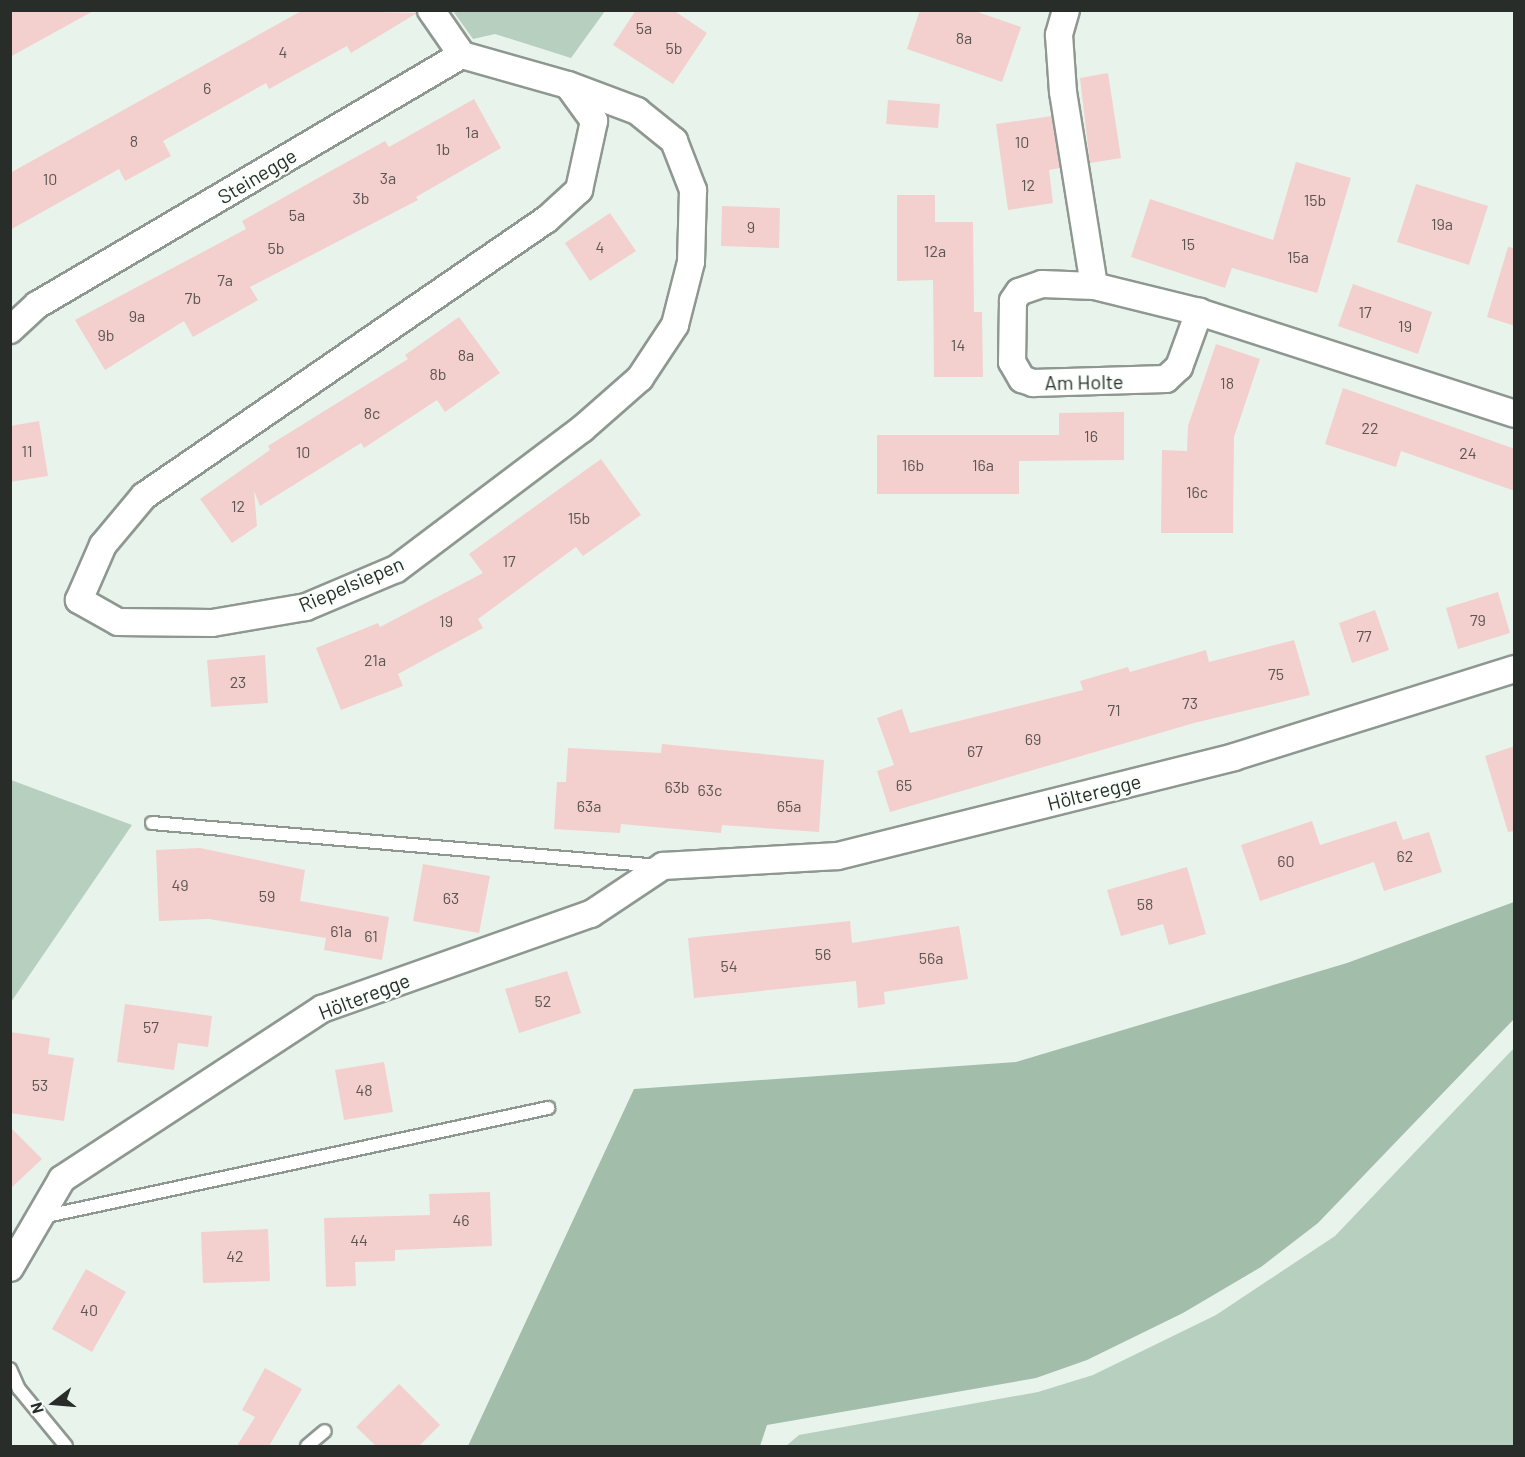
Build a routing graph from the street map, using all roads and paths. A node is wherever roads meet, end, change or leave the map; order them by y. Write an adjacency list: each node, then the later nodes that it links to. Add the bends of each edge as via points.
1 (431, 10): 3 (street)
2 (1066, 10): 5 (street, via 1059,35 1064,92)
3 (462, 55): 4 (street, Riepelsiepen); 7 (street, Steinegge, via 38,305)
4 (568, 85): 4 (street, Riepelsiepen, via 594,121 579,190 546,220 144,496 103,545 79,600 118,622 212,623 306,607 396,569 582,429 640,378 675,325 691,262 693,190 674,141 637,111)
5 (1094, 286): 6 (street, Am Holte); 6 (street, Am Holte, via 1042,284 1019,292 1013,301 1012,362 1022,379 1032,384 1166,379 1179,368)
6 (1199, 312): 8 (street, Am Holte)
7 (10, 330)
8 (1515, 414)
9 (1515, 669): 11 (street, Hölteregge, via 1234,757 838,856)
10 (152, 823): 11 (lane, Hölteregge)
11 (663, 866): 13 (street, Hölteregge, via 591,914 322,1009 62,1179)
12 (548, 1108): 13 (lane)
13 (38, 1218): 14 (street, Hölteregge)
14 (10, 1268)
15 (10, 1370): 17 (lane, via 18,1389)
16 (325, 1431): 18 (lane)
17 (66, 1446)
18 (307, 1446)

